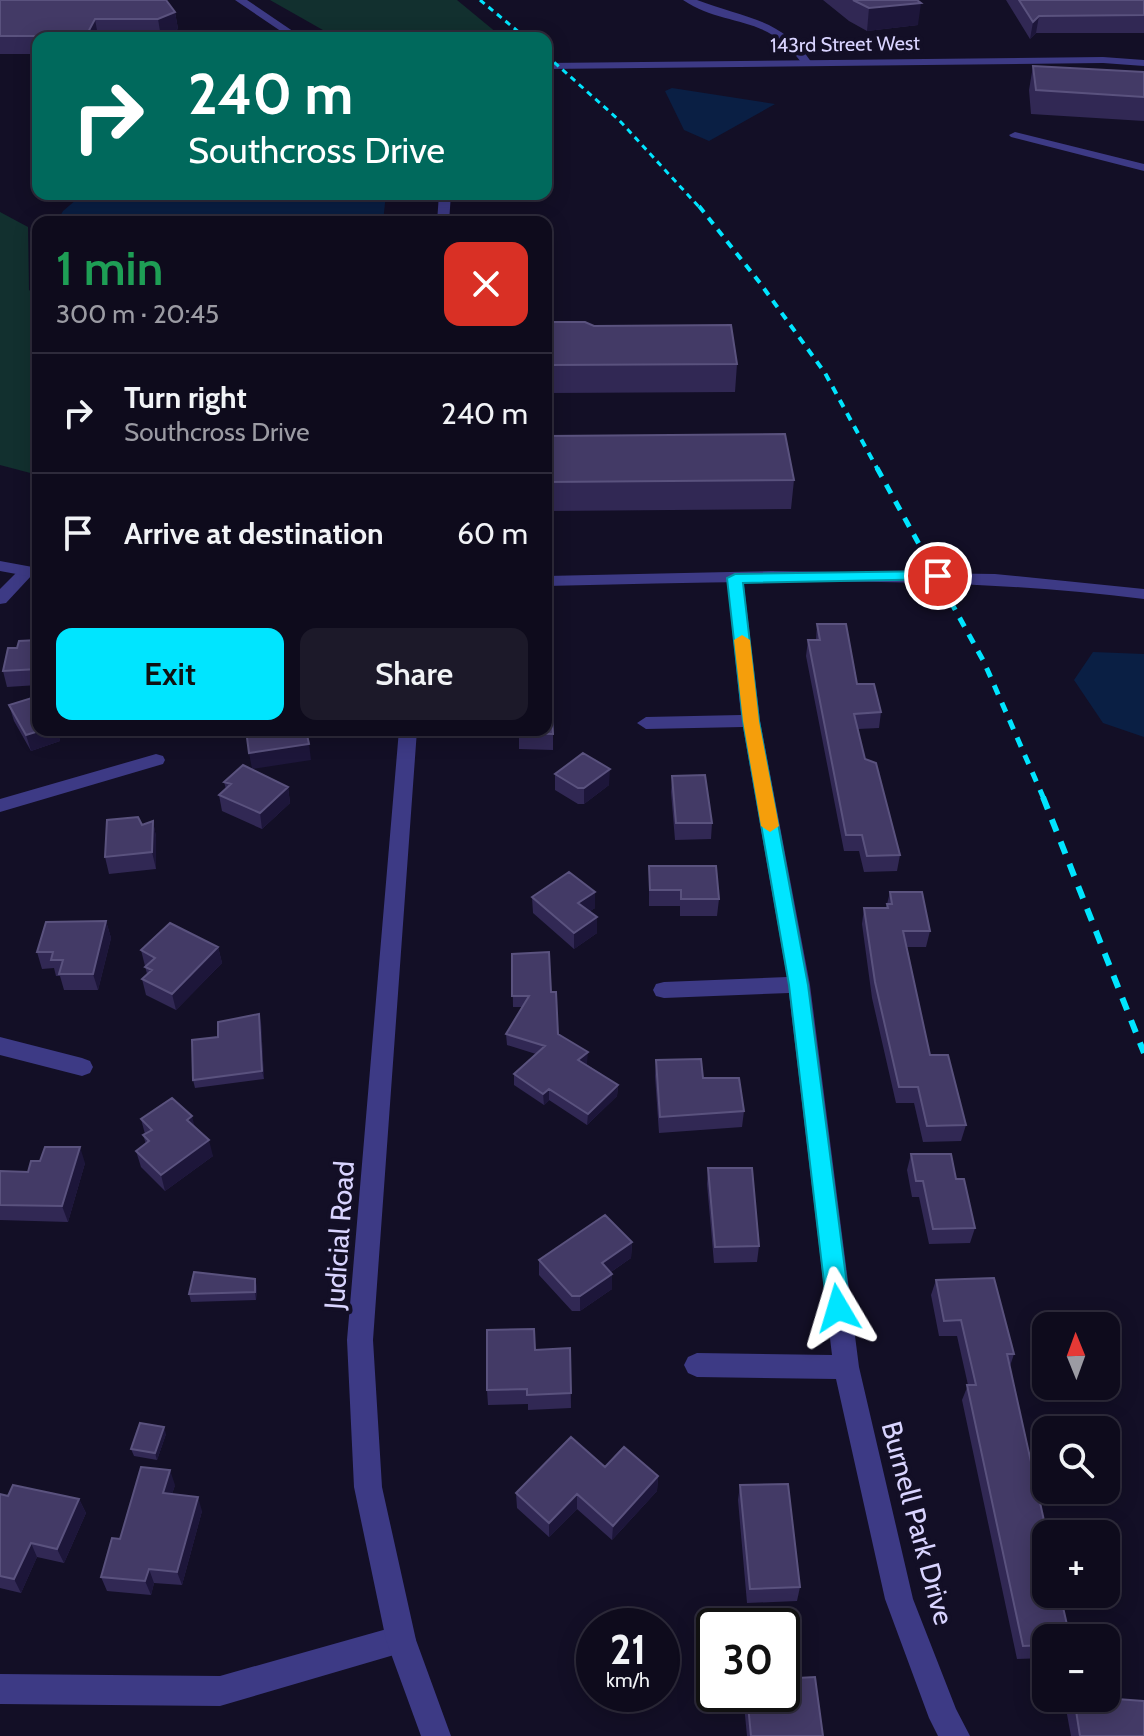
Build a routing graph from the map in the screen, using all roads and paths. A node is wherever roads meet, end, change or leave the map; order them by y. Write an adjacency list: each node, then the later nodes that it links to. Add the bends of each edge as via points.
1 (240, 0): 3 (street)
2 (688, 0): 4 (street, via 772,28 795,45)
3 (289, 32)
4 (807, 63): 5 (street, 143rd Street West); 6 (street, 143rd Street West)
5 (1144, 63)
6 (552, 66)
7 (1015, 135): 8 (street)
8 (1144, 168)
9 (0, 566): 10 (street)
10 (32, 573): 14 (street)
11 (735, 578): 12 (street); 13 (street, via 938,576 1088,585); 15 (street, Burnell Park Drive)
12 (552, 581)
13 (1144, 594)
14 (0, 599)
15 (751, 721): 16 (street); 20 (street, Burnell Park Drive)
16 (646, 723)
17 (408, 736): 26 (street, Judicial Road, via 360,1340 368,1487)
18 (156, 760): 19 (street)
19 (0, 806)
20 (799, 985): 21 (street); 25 (street, Burnell Park Drive)
21 (664, 990)
22 (0, 1046): 23 (street)
23 (82, 1067)
24 (697, 1365): 25 (street)
25 (846, 1367): 29 (street, Burnell Park Drive, via 899,1599)
26 (401, 1640): 27 (street, via 220,1691); 28 (street, Judicial Road)
27 (0, 1689)
28 (436, 1736)
29 (955, 1736)

